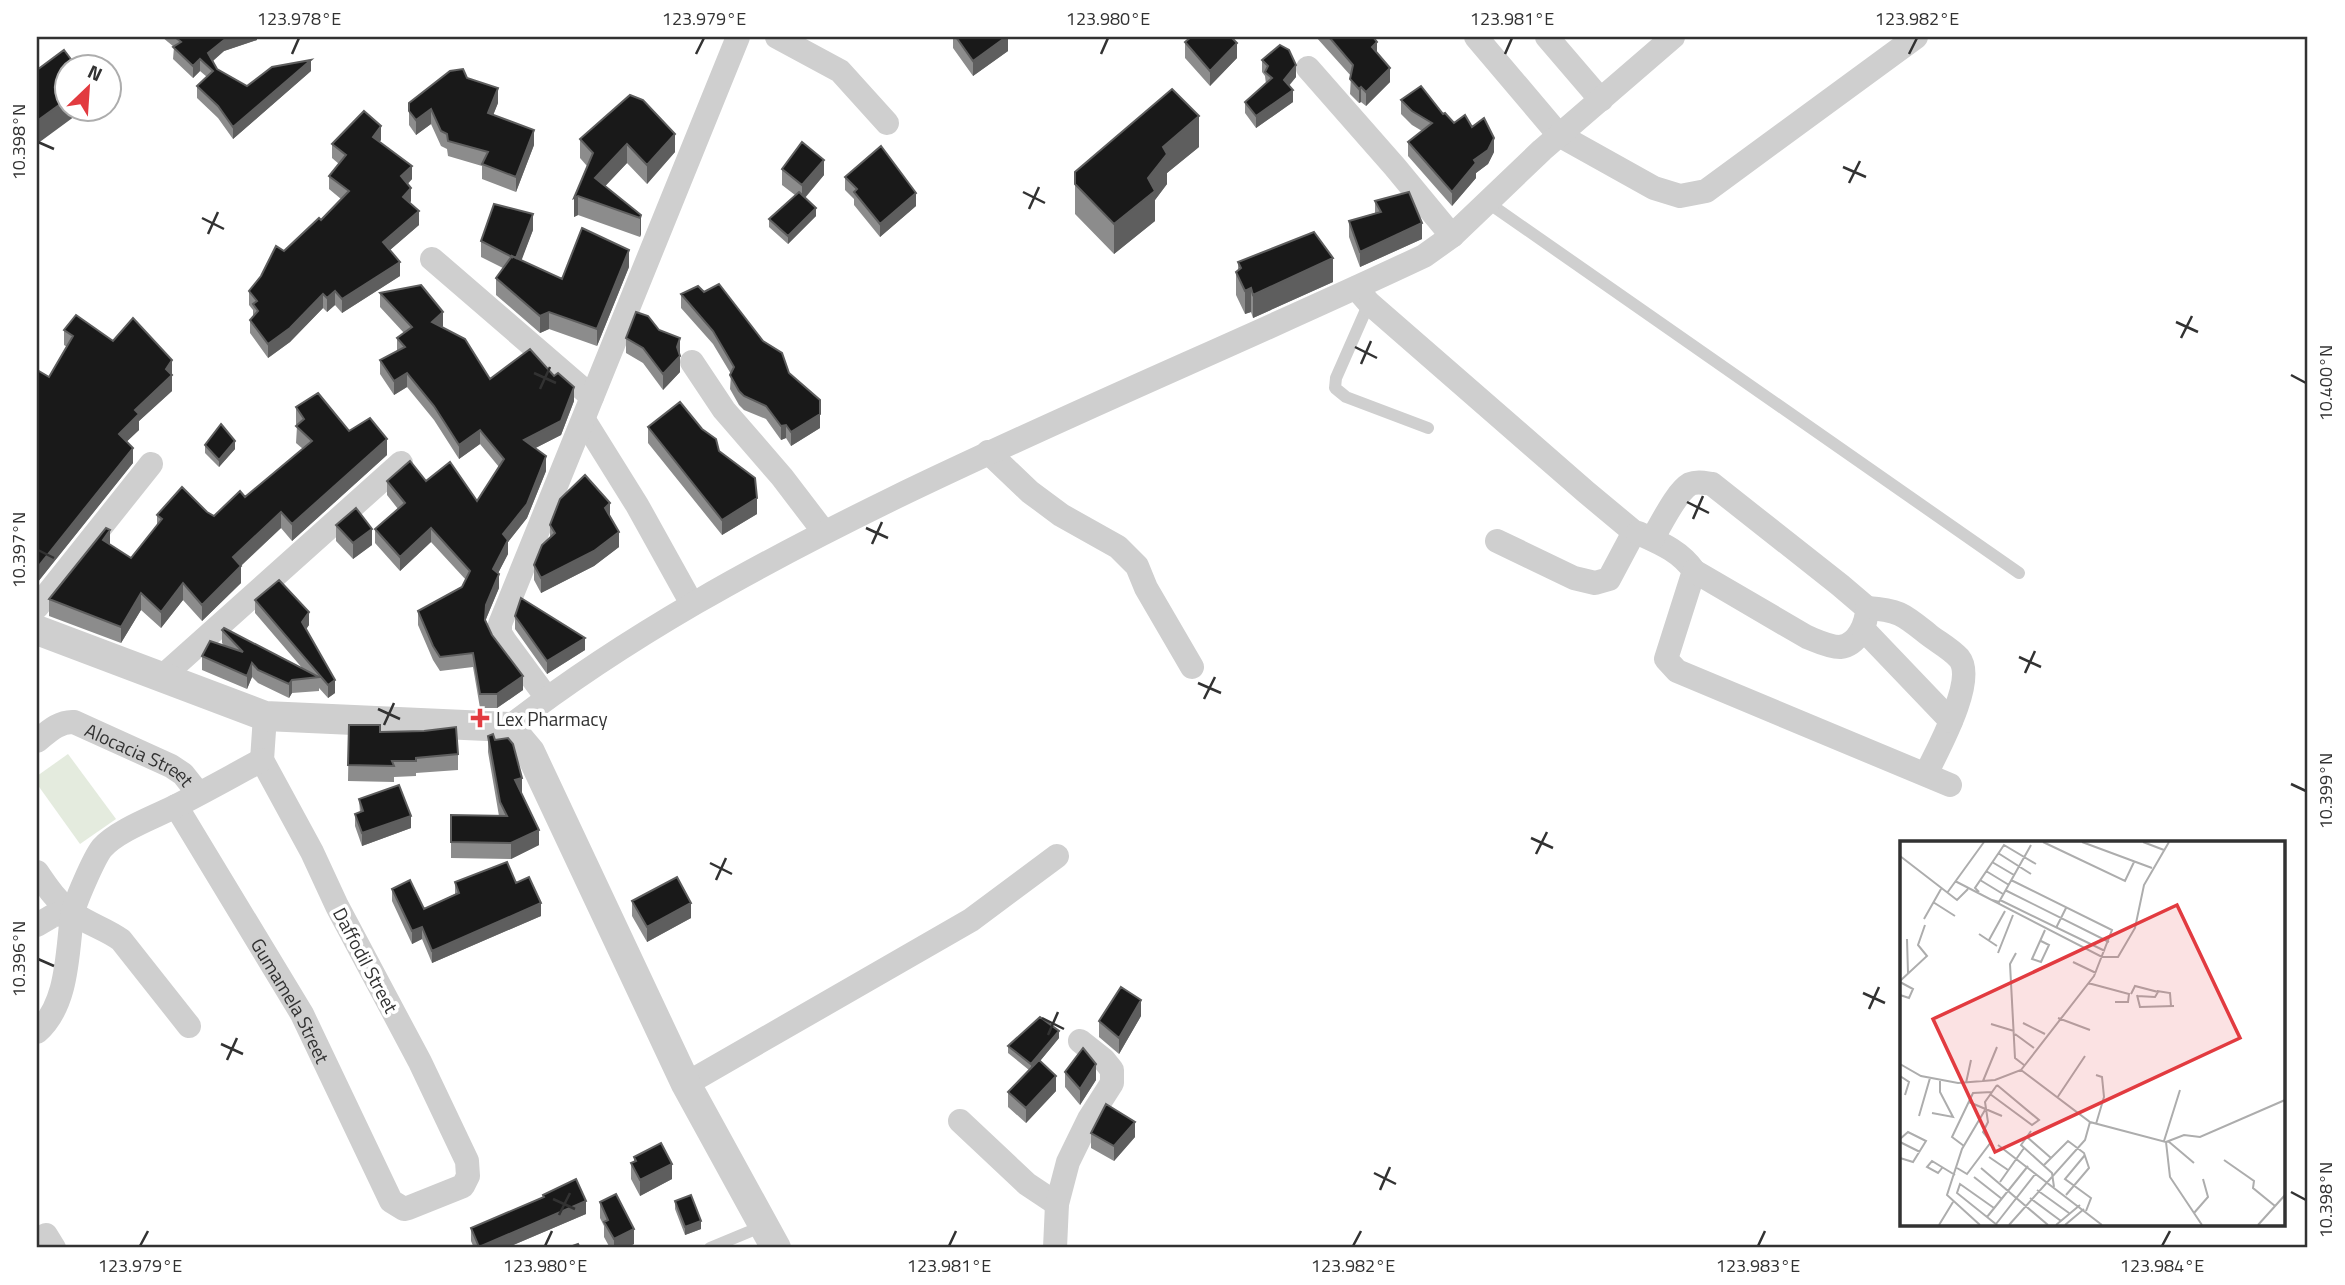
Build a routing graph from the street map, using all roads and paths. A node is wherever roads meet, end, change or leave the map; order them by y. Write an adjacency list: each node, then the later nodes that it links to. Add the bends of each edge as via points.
1 (738, 37): 16 (street)
2 (777, 37): 9 (street, via 840,71)
3 (1476, 37): 10 (street)
4 (1547, 37): 8 (street)
5 (1916, 37): 10 (street, via 1706,191 1680,196 1654,188)
6 (1669, 38): 8 (street)
7 (1308, 68): 12 (street)
8 (1601, 100): 10 (street)
9 (887, 123)
10 (1559, 135): 11 (street)
11 (1487, 202): 12 (street); 25 (lane)
12 (1452, 236): 14 (street)
13 (432, 259): 16 (street)
14 (1363, 295): 17 (lane, via 1335,388 1346,397); 18 (street); 22 (street, via 1586,492)
15 (692, 362): 21 (street, via 724,410)
16 (588, 408): 26 (street); 32 (street, via 500,624 505,641)
17 (1428, 428)
18 (988, 452): 21 (street); 30 (street, via 1030,492 1118,547 1137,566)
19 (401, 463): 31 (street)
20 (151, 464): 27 (street)
21 (824, 532): 26 (street)
22 (1643, 535): 23 (street, via 1609,579 1595,583 1574,578); 24 (street, via 1684,558); 28 (street, via 1689,485 1712,485 1840,585)
23 (1497, 541)
24 (1694, 571): 28 (street, via 1826,644 1841,647 1852,642); 38 (street, via 1666,659 1676,671)
25 (2019, 573)
26 (692, 604): 32 (street)
27 (37, 607)
28 (1865, 619): 34 (street); 34 (street, via 1889,609 1904,615 1959,659 1964,670 1962,689)
29 (37, 630): 31 (street)
30 (1192, 667)
31 (163, 676): 33 (street)
32 (547, 698): 35 (street)
33 (265, 716): 35 (street); 37 (street)
34 (1951, 721): 38 (street)
35 (509, 727): 49 (street, via 530,752)
36 (37, 741): 40 (street, Alocacia Street, via 62,723 74,722 171,766)
37 (262, 760): 40 (street); 51 (street, Daffodil Street, via 467,1161 467,1179 461,1188 404,1209)
38 (1926, 774): 39 (street)
39 (1950, 785)
40 (198, 793): 41 (street)
41 (176, 806): 44 (street, via 103,847); 51 (street, Gumamela Street, via 302,1014)
42 (1057, 856): 49 (street, via 971,920)
43 (37, 872): 44 (street)
44 (72, 913): 45 (street, via 54,915); 46 (street, via 121,940); 47 (street, via 70,948 56,1003)
45 (37, 925)
46 (189, 1026)
47 (37, 1032)
48 (1080, 1041): 52 (street, via 1112,1070 1112,1083 1068,1162)
49 (687, 1084): 53 (street)
50 (960, 1121): 52 (street, via 1027,1184)
51 (391, 1201)
52 (1057, 1204): 55 (street)
53 (770, 1237): 54 (lane)
54 (710, 1248)
55 (1055, 1248)

